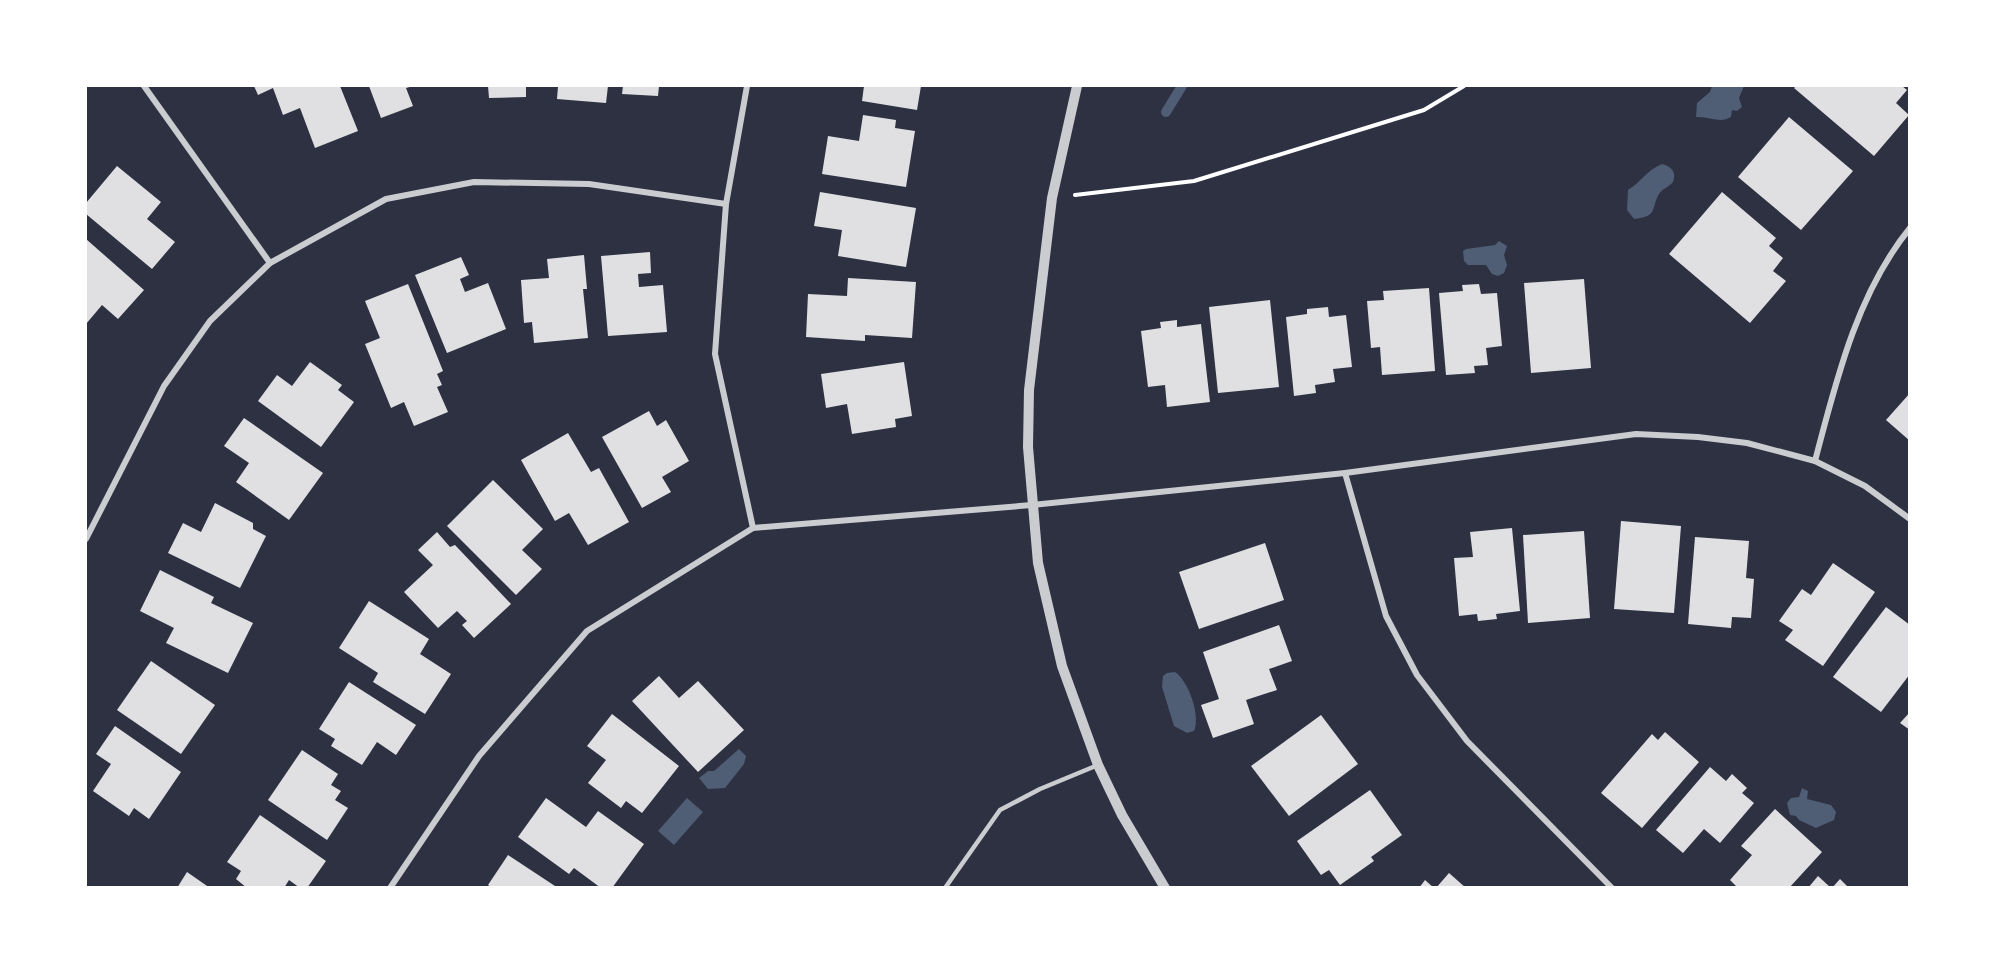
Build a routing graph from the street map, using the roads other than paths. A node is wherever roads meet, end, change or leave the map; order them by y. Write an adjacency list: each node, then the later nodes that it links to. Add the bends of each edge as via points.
1 (144, 86): 6 (street)
2 (747, 86): 4 (street)
3 (1077, 86): 9 (street, via 1052,198 1029,390)
4 (726, 204): 6 (street, via 589,184 474,182 386,199); 11 (street, via 714,354)
5 (1910, 228): 7 (street, via 1887,261 1863,308)
6 (270, 263): 12 (street, via 210,321 164,386)
7 (1815, 461): 8 (street, via 1747,443 1636,434); 10 (street, via 1865,486)
8 (1345, 473): 9 (street); 17 (street, via 1386,616 1417,675 1467,741)
9 (1032, 505): 11 (street); 13 (street, via 1038,563 1062,666)
10 (1910, 519)
11 (753, 528): 14 (street, via 588,631 479,756)
12 (86, 539)
13 (1098, 765): 15 (lane, via 1000,810); 16 (street)
14 (390, 888)
15 (945, 888)
16 (1165, 888)
17 (1612, 888)

